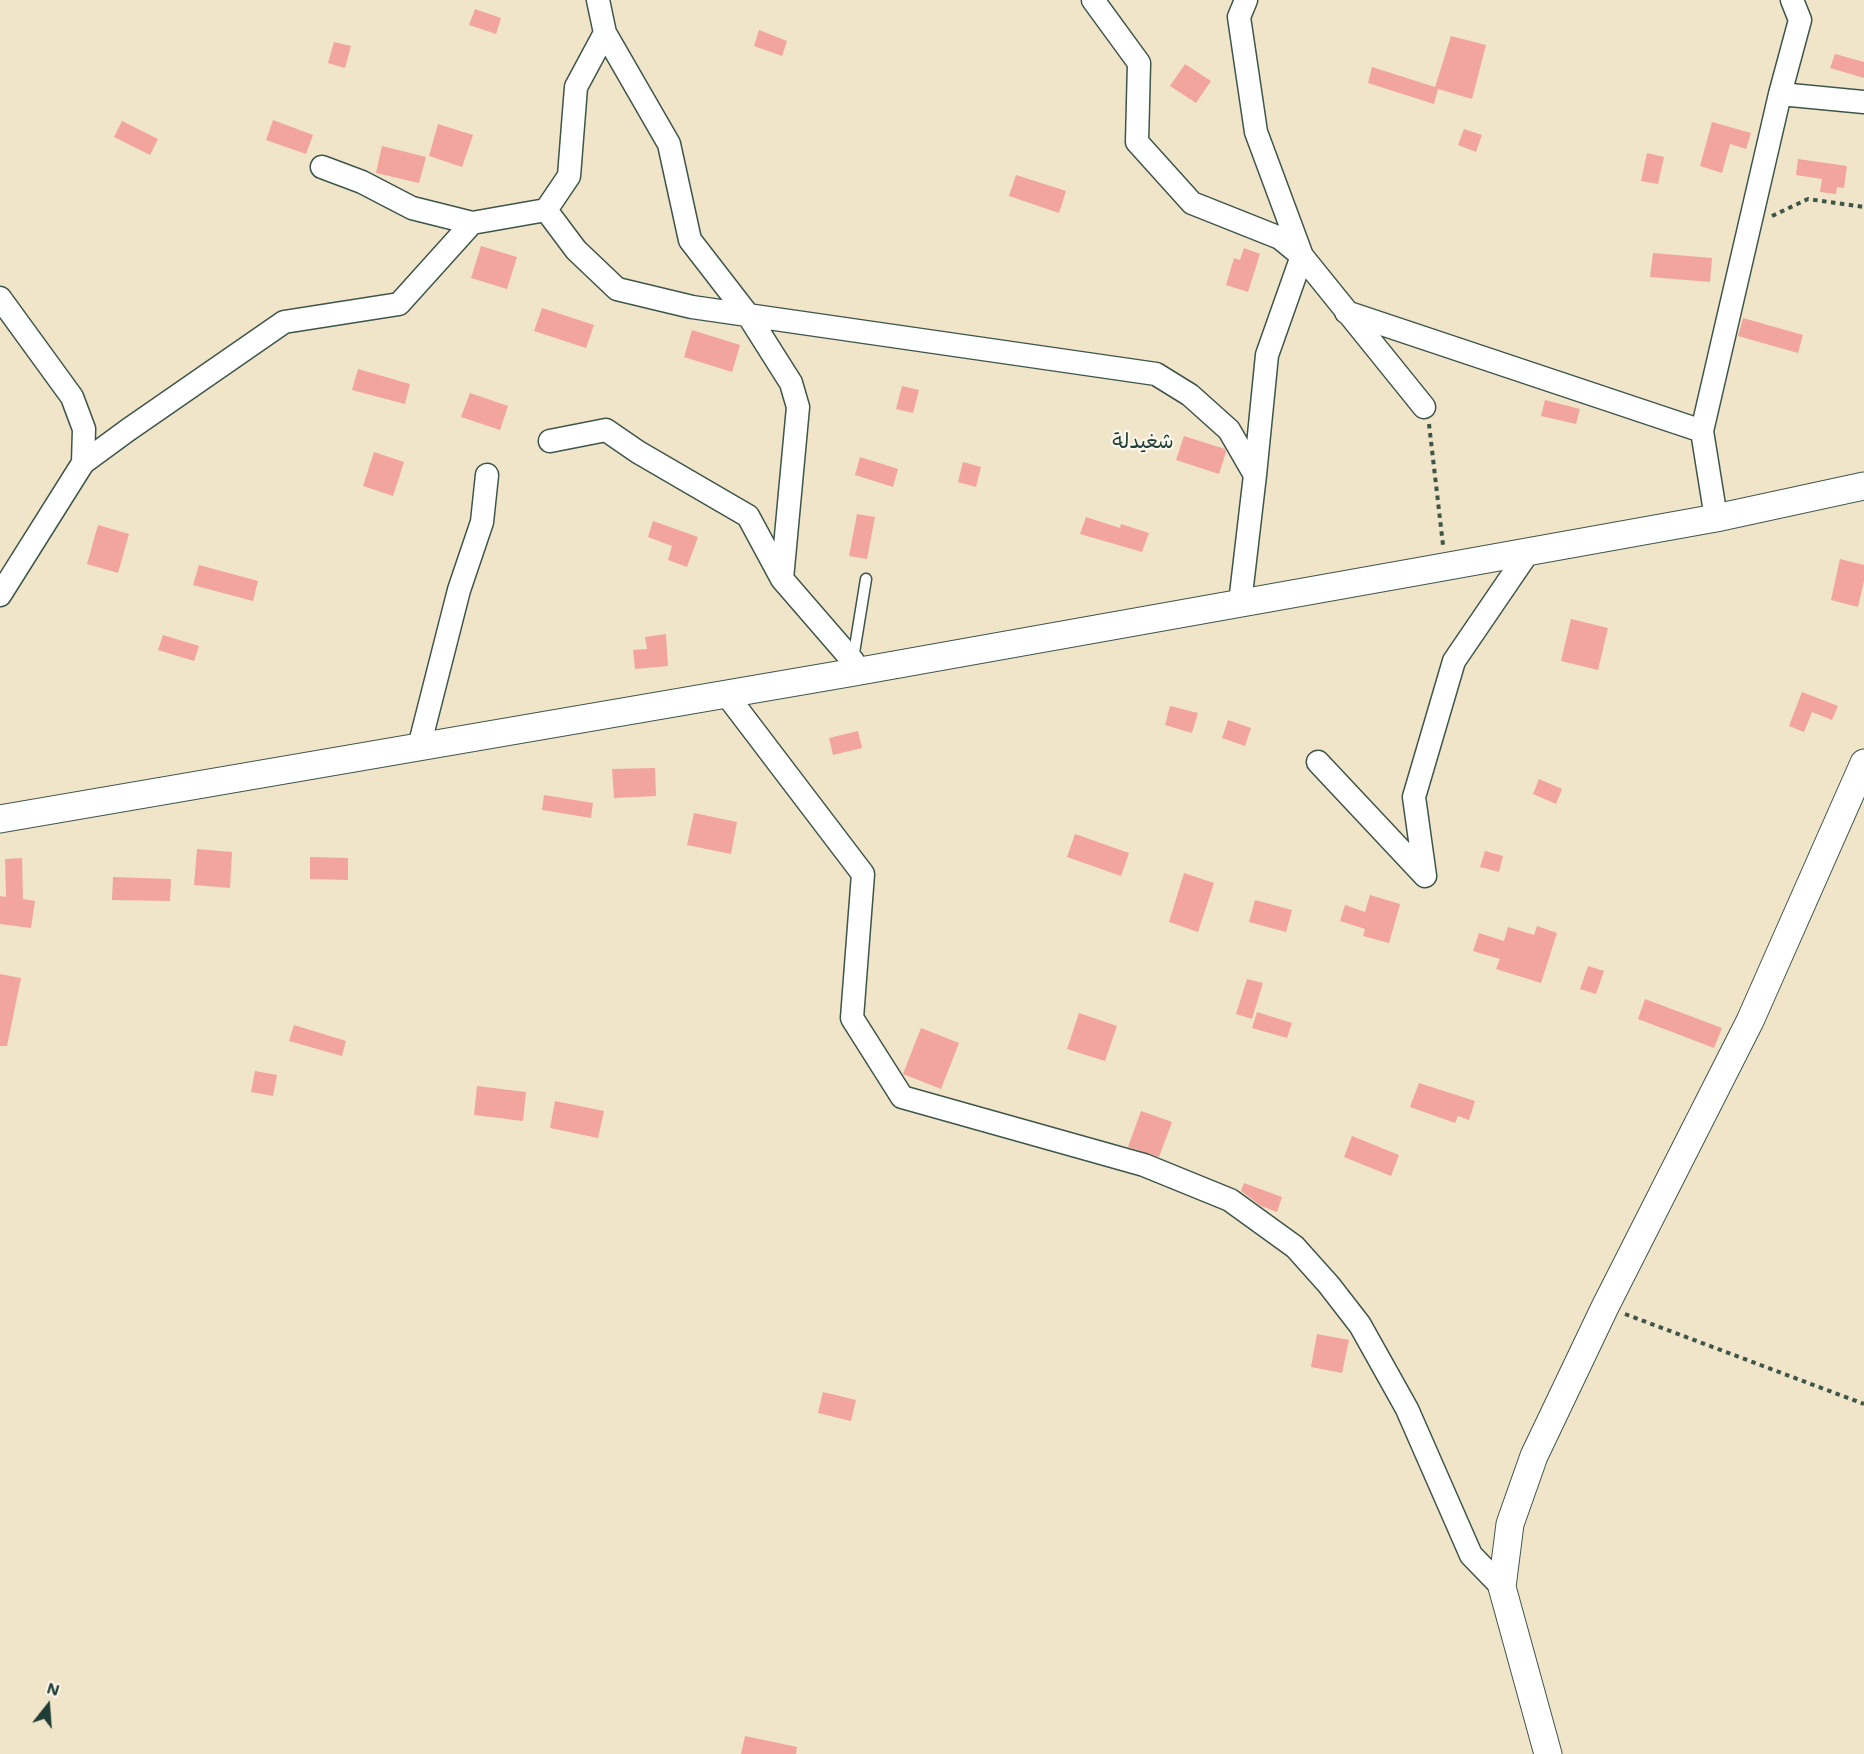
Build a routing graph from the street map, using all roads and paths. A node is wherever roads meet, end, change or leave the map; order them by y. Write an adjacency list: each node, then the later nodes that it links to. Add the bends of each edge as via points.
1 (597, 0): 5 (street)
2 (1093, 0): 13 (street, via 1138,63 1137,142 1192,202 1280,238)
3 (1246, 0): 13 (street, via 1239,17 1256,132)
4 (1792, 0): 6 (street, via 1800,20)
5 (604, 33): 10 (street, via 576,87 569,176); 16 (street, via 669,144 690,240)
6 (1780, 94): 7 (street); 12 (street)
7 (1864, 102)
8 (322, 167): 11 (street, via 412,208)
9 (1864, 207): 12 (path, via 1808,199)
10 (546, 210): 11 (street); 16 (street, via 576,250 616,289)
11 (472, 223): 20 (street, via 399,303 284,322)
12 (1750, 226): 18 (street)
13 (1302, 256): 15 (street); 22 (street, via 1267,355)
14 (0, 298): 20 (street, via 72,397 84,429)
15 (1346, 312): 17 (street); 18 (street)
16 (748, 315): 22 (street, via 1156,374 1190,395 1229,430); 27 (street, via 791,383 798,407)
17 (1424, 407): 26 (path)
18 (1702, 431): 24 (street)
19 (550, 441): 27 (street, via 606,430 748,516)
20 (83, 463): 29 (street)
21 (487, 475): 33 (street, via 482,522 459,590)
22 (1255, 475): 30 (street)
23 (1864, 486): 24 (street)
24 (1716, 518): 25 (street)
25 (1529, 552): 26 (street); 34 (street, via 1454,661 1414,796 1425,876)
26 (1446, 566): 30 (street)
27 (782, 579): 31 (street)
28 (867, 579): 31 (lane)
29 (0, 595)
30 (1240, 603): 31 (street)
31 (851, 667): 32 (street)
32 (726, 694): 33 (street); 39 (street, via 863,874 852,1018 902,1097 1144,1166 1230,1200 1295,1247 1360,1325 1407,1409 1471,1555)
33 (419, 747): 36 (street)
34 (1318, 762)
35 (1864, 763): 37 (street, via 1750,1021)
36 (0, 819)
37 (1605, 1307): 38 (path); 39 (street, via 1534,1456 1510,1524)
38 (1864, 1404)
39 (1502, 1587): 40 (street)
40 (1548, 1754)

